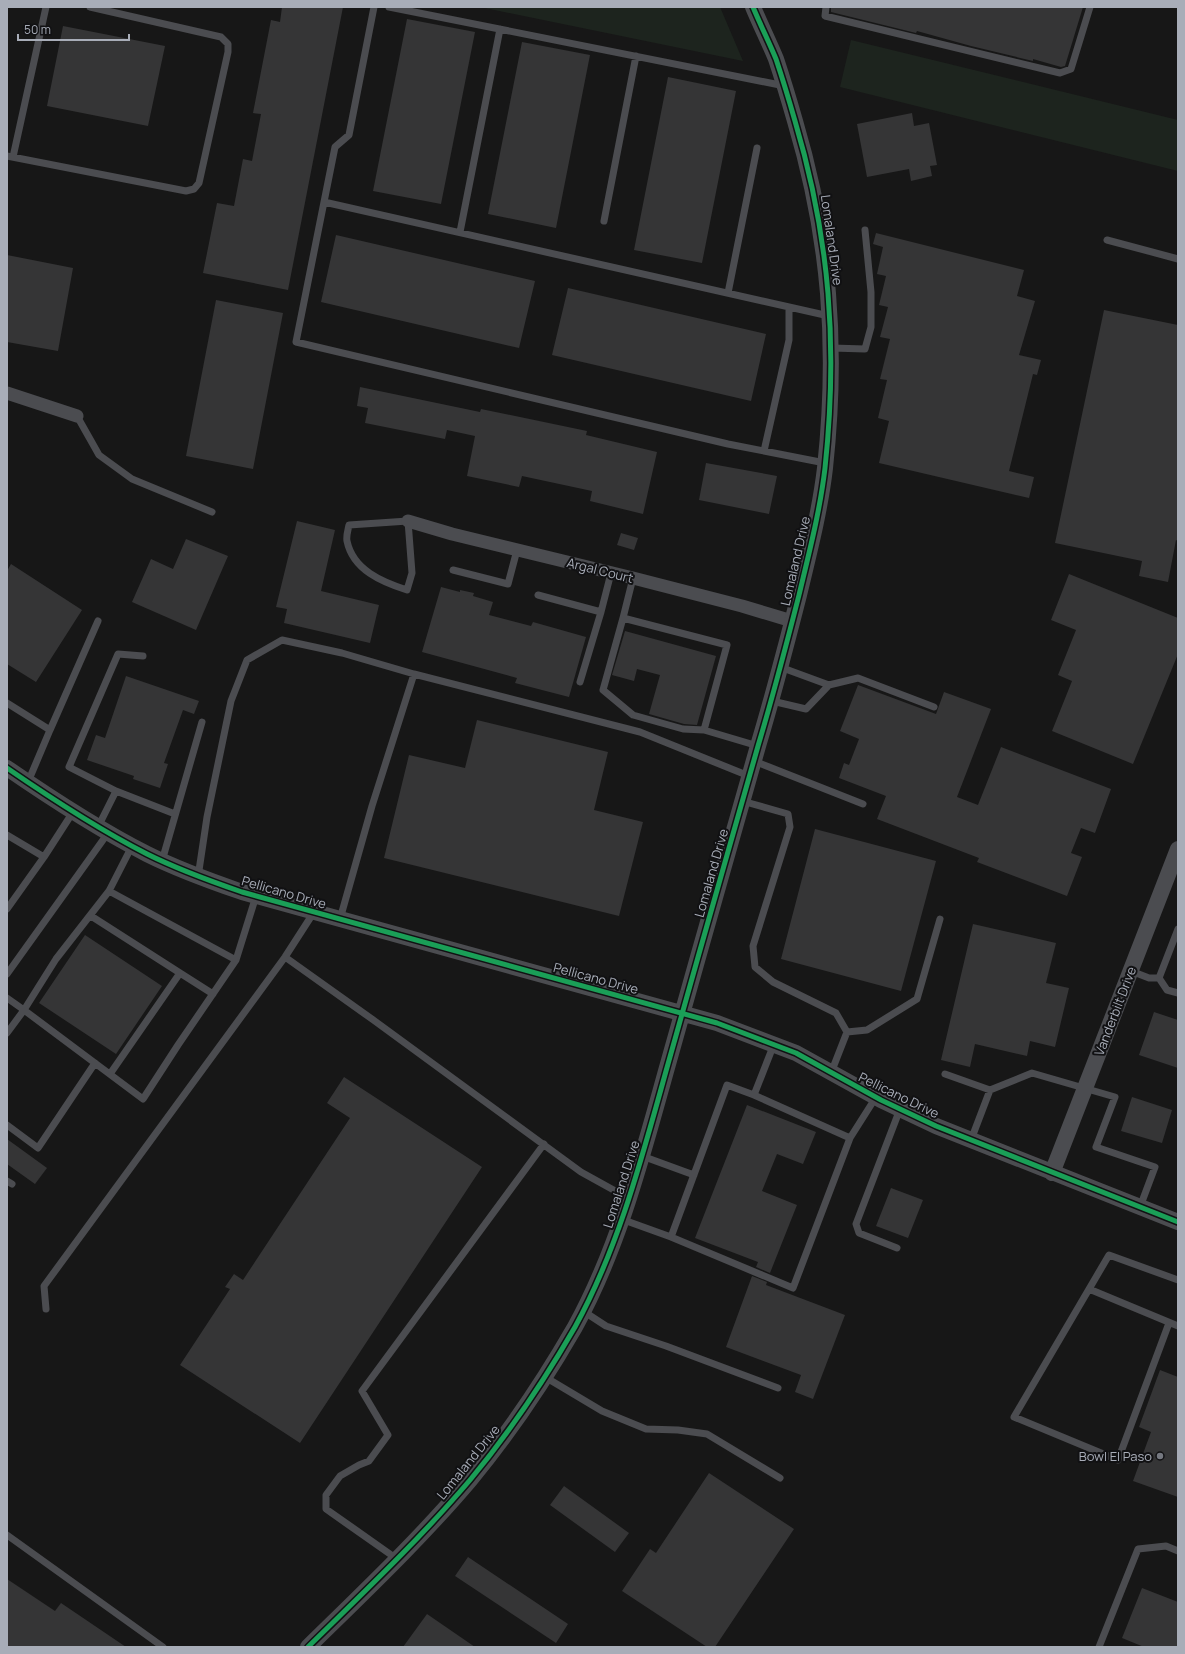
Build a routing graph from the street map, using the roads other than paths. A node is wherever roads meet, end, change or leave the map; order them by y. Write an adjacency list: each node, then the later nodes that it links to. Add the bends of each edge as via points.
1 (46, 7): 12 (lane)
2 (90, 7): 12 (lane, via 222,37 228,44 199,183 194,189 186,191)
3 (374, 7): 13 (lane, via 349,135 335,147)
4 (389, 7): 8 (lane)
5 (752, 7): 10 (street, Lomaland Drive)
6 (826, 7): 7 (lane, via 825,16 1060,73 1071,69)
7 (1090, 7)
8 (500, 29): 9 (lane); 16 (lane)
9 (636, 56): 10 (lane); 14 (lane)
10 (785, 86): 21 (street, Lomaland Drive, via 814,192 823,246)
11 (757, 148): 19 (lane)
12 (10, 156)
13 (324, 202): 16 (lane); 25 (lane, via 296,342)
14 (604, 220)
15 (865, 230): 22 (lane, via 871,327 865,349)
16 (460, 232): 19 (lane)
17 (1107, 240): 18 (lane)
18 (1178, 259)
19 (728, 293): 20 (lane)
20 (789, 307): 21 (lane); 25 (lane, via 789,340)
21 (830, 316): 22 (street, Lomaland Drive)
22 (832, 348): 26 (street, Lomaland Drive)
23 (7, 393): 24 (street)
24 (77, 416): 27 (lane, via 99,455 132,479)
25 (764, 451): 26 (lane)
26 (825, 463): 37 (street, Lomaland Drive, via 812,542)
27 (212, 512)
28 (408, 521): 28 (lane, via 349,525 347,539 352,555 364,570 387,583 407,590 412,573); 29 (street, Argal Court)
29 (517, 550): 30 (lane, via 508,584); 31 (street, Argal Court)
30 (453, 570)
31 (611, 572): 32 (street, Argal Court); 34 (lane)
32 (633, 578): 35 (lane); 37 (street, Argal Court)
33 (538, 595): 34 (lane)
34 (601, 612): 41 (lane)
35 (623, 618): 48 (lane, via 603,690 633,715 683,729); 48 (lane, via 727,645)
36 (98, 621): 47 (lane)
37 (792, 621): 39 (street, Lomaland Drive)
38 (143, 656): 53 (lane, via 118,654 69,767)
39 (780, 666): 42 (lane); 43 (street, Lomaland Drive)
40 (414, 674): 51 (lane, via 640,732); 64 (lane, via 342,653 282,640 247,660 230,701); 70 (lane, via 372,806)
41 (580, 682)
42 (829, 685): 43 (lane, via 806,710); 45 (lane, via 858,678)
43 (772, 701): 49 (street, Lomaland Drive)
44 (7, 703): 47 (lane)
45 (934, 706)
46 (202, 722): 57 (lane)
47 (50, 730): 52 (lane)
48 (704, 730): 49 (lane)
49 (756, 753): 51 (street, Lomaland Drive); 55 (lane)
50 (7, 768): 52 (street, Pellicano Drive)
51 (749, 776): 54 (street, Lomaland Drive)
52 (28, 782): 56 (street, Pellicano Drive)
53 (116, 791): 57 (lane); 58 (lane)
54 (742, 801): 83 (street, Lomaland Drive); 84 (lane, via 788,814 790,827 753,946 755,967 773,982 836,1013)
55 (863, 804)
56 (73, 812): 58 (street, Pellicano Drive); 62 (lane)
57 (175, 814): 63 (lane)
58 (103, 830): 60 (street, Pellicano Drive); 77 (lane)
59 (7, 834): 62 (lane)
60 (132, 846): 63 (street, Pellicano Drive); 65 (lane)
61 (1178, 849): 75 (street, Vanderbilt Drive)
62 (44, 857): 67 (lane)
63 (162, 860): 64 (street, Pellicano Drive)
64 (198, 877): 66 (street, Pellicano Drive)
65 (109, 891): 69 (lane); 74 (lane)
66 (256, 896): 68 (street, Pellicano Drive); 74 (lane)
67 (7, 909)
68 (314, 912): 70 (street, Pellicano Drive); 73 (lane)
69 (91, 916): 76 (lane); 82 (lane, via 56,959)
70 (340, 919): 83 (street, Pellicano Drive)
71 (940, 919): 84 (lane, via 917,999 867,1030)
72 (1178, 929): 78 (lane)
73 (285, 957): 99 (lane); 111 (lane, via 44,1286)
74 (236, 960): 80 (lane)
75 (1131, 971): 78 (lane, via 1149,978); 91 (street, Vanderbilt Drive)
76 (180, 973): 80 (lane); 89 (lane)
77 (7, 974)
78 (1159, 978): 79 (lane, via 1167,990)
79 (1178, 993)
80 (213, 994): 89 (lane, via 143,1099)
81 (7, 998): 82 (lane)
82 (24, 1010): 85 (lane); 87 (lane)
83 (682, 1013): 86 (street, Pellicano Drive); 100 (street, Lomaland Drive)
84 (847, 1032): 88 (lane)
85 (7, 1033)
86 (774, 1044): 88 (street, Pellicano Drive); 93 (lane)
87 (95, 1063): 89 (lane); 96 (lane, via 38,1148)
88 (831, 1073): 94 (street, Pellicano Drive)
89 (110, 1074)
90 (945, 1074): 92 (lane)
91 (1086, 1088): 92 (lane, via 1032,1073); 101 (street, Vanderbilt Drive); 104 (lane, via 1115,1097 1096,1147 1155,1167)
92 (990, 1090): 98 (lane)
93 (754, 1095): 97 (lane); 102 (lane, via 727,1085)
94 (876, 1097): 95 (street, Pellicano Drive); 97 (lane)
95 (900, 1109): 98 (street, Pellicano Drive); 108 (lane, via 856,1224 859,1233)
96 (7, 1125)
97 (850, 1138): 107 (lane, via 793,1288)
98 (971, 1140): 101 (street, Pellicano Drive)
99 (544, 1144): 103 (lane, via 581,1172); 120 (lane, via 362,1391 388,1435 369,1461 340,1476 326,1495 326,1509)
100 (642, 1156): 102 (lane); 103 (street, Lomaland Drive)
101 (1052, 1173): 104 (street, Pellicano Drive)
102 (694, 1175): 107 (lane)
103 (628, 1198): 105 (street, Lomaland Drive)
104 (1140, 1207): 106 (street, Pellicano Drive)
105 (621, 1219): 107 (lane); 112 (street, Lomaland Drive, via 613,1244)
106 (1178, 1222)
107 (671, 1237)
108 (897, 1248)
109 (1178, 1280): 110 (lane, via 1109,1255)
110 (1089, 1289): 113 (lane); 113 (lane, via 1014,1417 1118,1460)
111 (46, 1309)
112 (582, 1311): 115 (street, Lomaland Drive); 116 (lane, via 606,1326)
113 (1169, 1323): 114 (lane)
114 (1178, 1326)
115 (545, 1377): 117 (lane, via 602,1411 646,1430 678,1430 707,1434); 120 (street, Lomaland Drive, via 470,1480)
116 (778, 1388)
117 (780, 1478)
118 (7, 1535): 121 (lane)
119 (1178, 1551): 124 (lane, via 1166,1546 1138,1549)
120 (396, 1558): 123 (street, Lomaland Drive)
121 (154, 1644): 122 (lane)
122 (163, 1647)
123 (308, 1647)
124 (1099, 1647)

